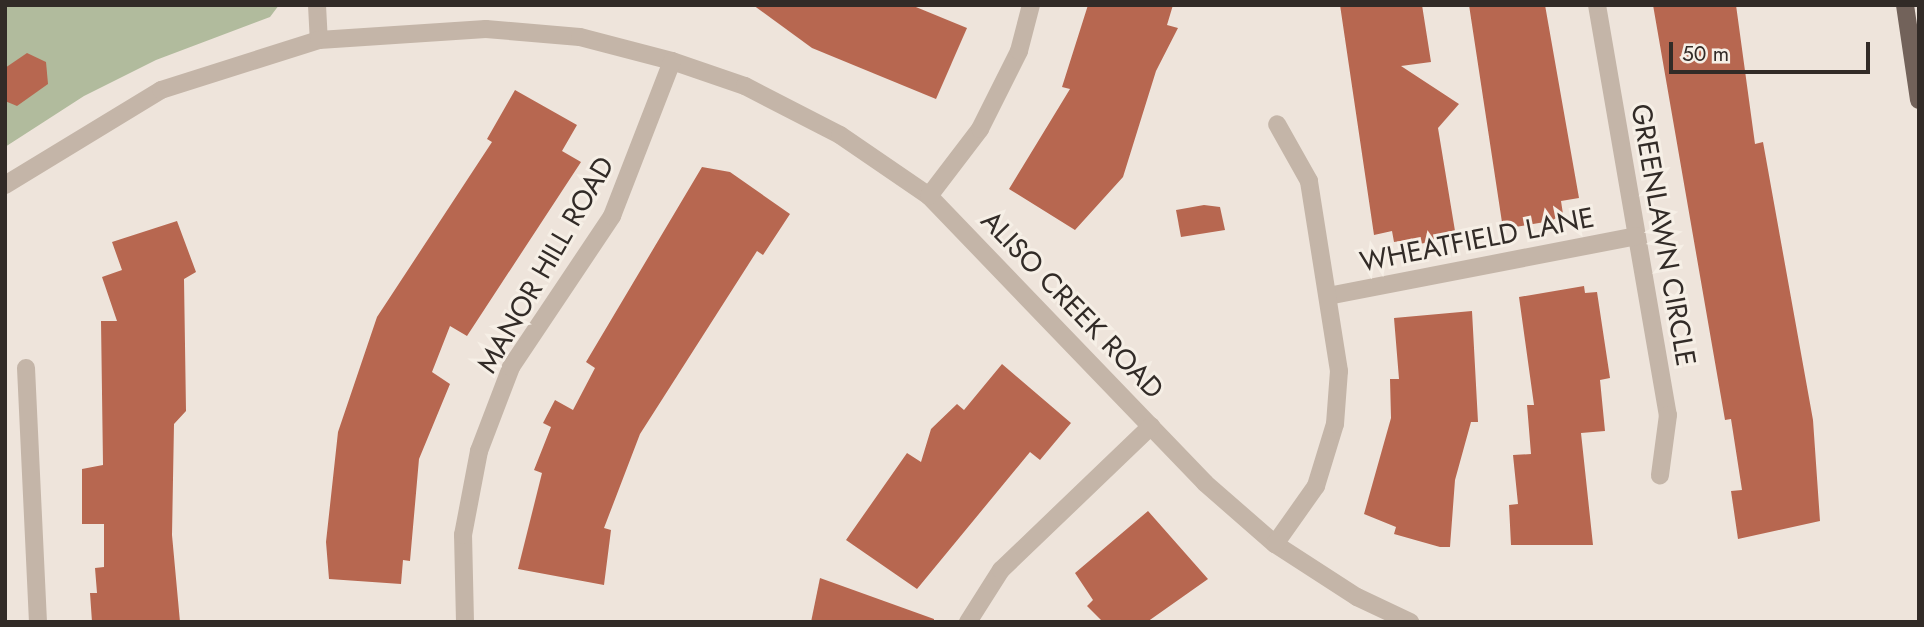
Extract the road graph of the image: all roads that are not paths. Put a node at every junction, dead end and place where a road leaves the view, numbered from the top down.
1 (317, 5) edge
2 (1031, 5) edge
3 (1597, 5) edge
4 (1905, 5) edge
5 (319, 40) junction
6 (672, 61) junction
7 (1919, 100) edge
8 (1278, 124) dead end
9 (5, 185) edge
10 (929, 196) junction
11 (1636, 236) junction
12 (1328, 296) junction
13 (26, 368) dead end
14 (1151, 426) junction
15 (1660, 475) dead end
16 (1275, 544) junction
17 (38, 622) edge
18 (466, 622) edge
19 (968, 622) edge
20 (1410, 622) edge

1 - 5 street
2 - 10 street
3 - 11 street, GREENLAWN CIRCLE
4 - 7 main road
5 - 6 street, ALISO CREEK ROAD
5 - 9 street, ALISO CREEK ROAD
6 - 10 street, ALISO CREEK ROAD
6 - 18 street, MANOR HILL ROAD
8 - 12 street
10 - 14 street, ALISO CREEK ROAD
11 - 12 street, WHEATFIELD LANE
11 - 15 street, GREENLAWN CIRCLE
12 - 16 street
13 - 17 street
14 - 16 street, ALISO CREEK ROAD
14 - 19 street
16 - 20 street, ALISO CREEK ROAD

